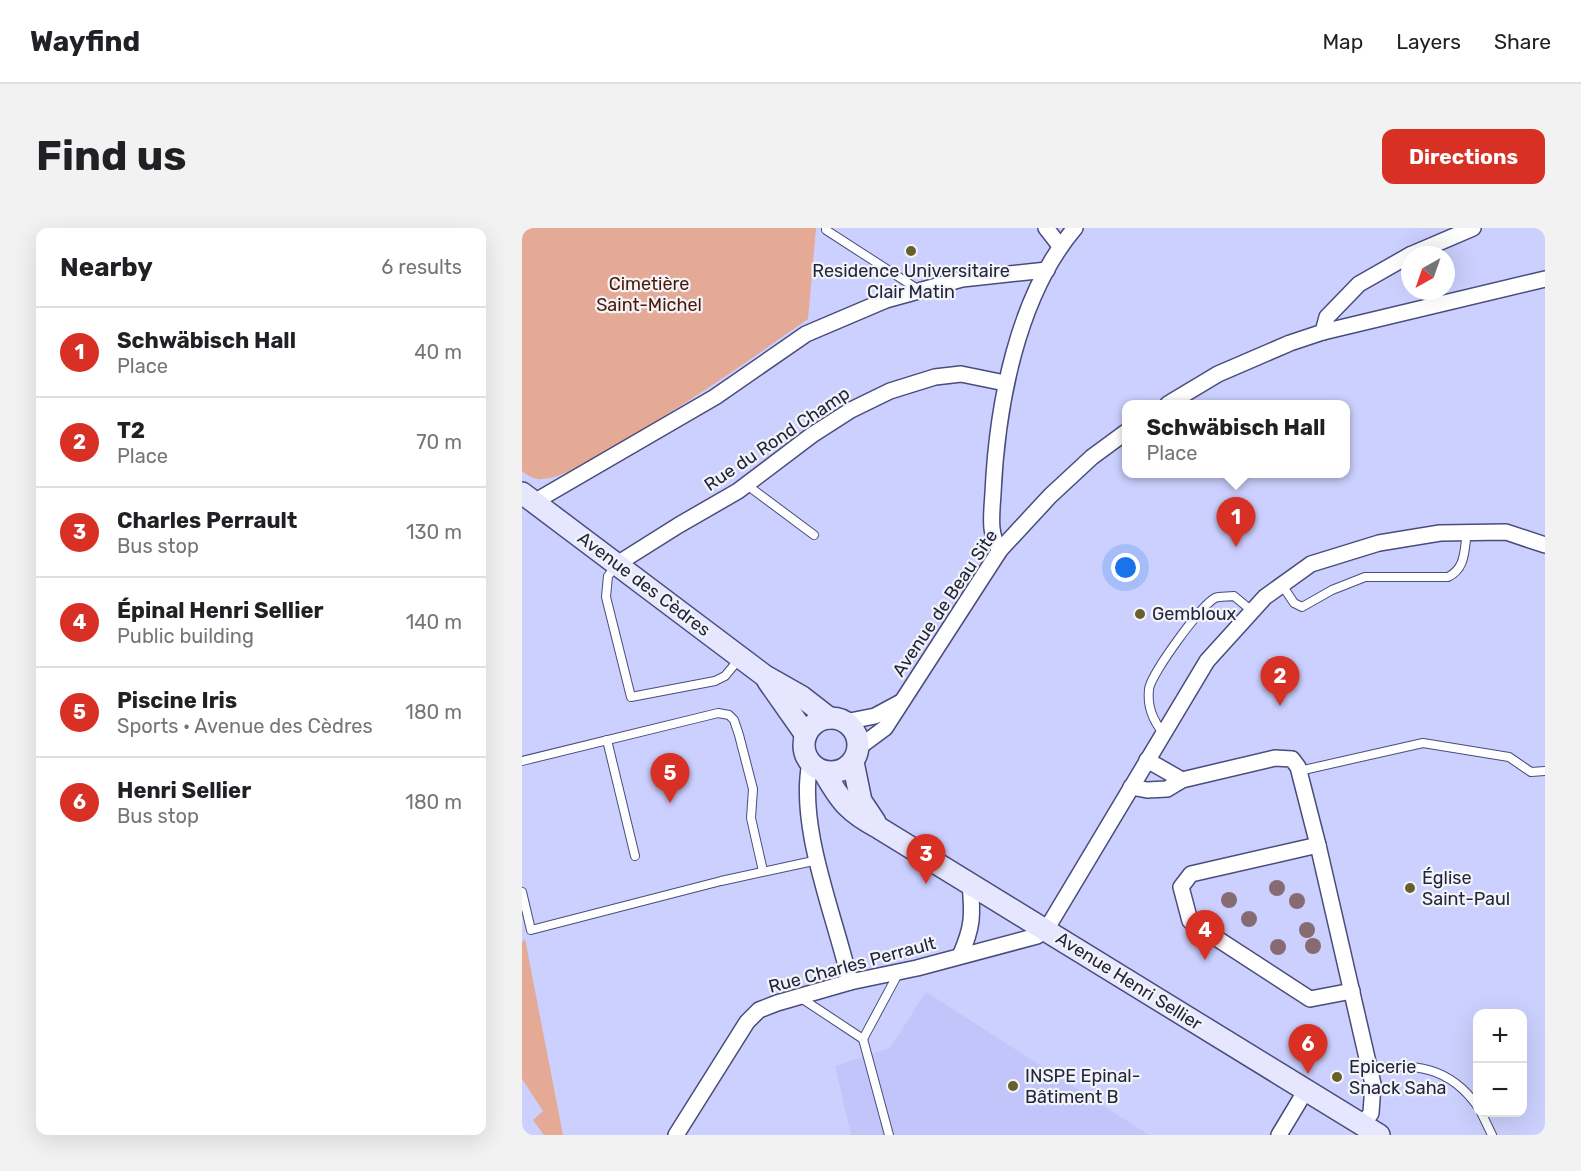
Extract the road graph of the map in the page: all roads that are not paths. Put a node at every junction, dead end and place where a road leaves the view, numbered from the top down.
1 (826, 228) edge
2 (1046, 228) edge
3 (1075, 228) edge
4 (1473, 228) edge
5 (1060, 246) junction
6 (1431, 246) edge
7 (1401, 260) edge
8 (1047, 270) junction
9 (1545, 279) edge
10 (919, 291) junction
11 (1323, 332) junction
12 (1005, 383) junction
13 (1176, 400) edge
14 (1122, 435) edge
15 (747, 485) junction
16 (526, 501) edge
17 (1467, 532) junction
18 (814, 535) dead end
19 (1545, 544) edge
20 (1000, 550) junction
21 (617, 564) junction
22 (1282, 585) junction
23 (1252, 611) junction
24 (740, 658) junction
25 (765, 676) junction
26 (903, 700) junction
27 (837, 720) junction
28 (1163, 733) junction
29 (806, 735) junction
30 (607, 740) junction
31 (855, 755) junction
32 (1147, 760) junction
33 (522, 761) edge
34 (818, 767) junction
35 (1299, 771) junction
36 (1545, 771) edge
37 (1182, 780) junction
38 (1131, 788) junction
39 (879, 828) junction
40 (1318, 845) junction
41 (635, 856) dead end
42 (818, 860) junction
43 (763, 871) junction
44 (970, 883) junction
45 (522, 892) edge
46 (1046, 930) junction
47 (960, 956) junction
48 (899, 972) junction
49 (850, 982) junction
50 (1352, 991) junction
51 (800, 997) junction
52 (863, 1039) junction
53 (1370, 1070) junction
54 (1306, 1090) junction
55 (1473, 1101) edge
56 (1483, 1117) edge
57 (1366, 1132) edge
58 (676, 1135) edge
59 (889, 1135) edge
60 (1279, 1135) edge
61 (1492, 1135) edge

1 - 10 lane
2 - 5 street
3 - 5 street
4 - 6 street
5 - 8 street
7 - 11 street
8 - 10 street
8 - 12 street
9 - 11 street
10 - 16 street
11 - 13 street
12 - 15 street, Rue du Rond Champ
12 - 20 street
14 - 20 street, Avenue de Beau Site
15 - 18 lane
15 - 21 street, Rue du Rond Champ
16 - 21 street, Avenue des Cèdres
17 - 19 street
17 - 22 street
17 - 22 lane
20 - 26 street, Avenue de Beau Site
21 - 24 street, Avenue des Cèdres
21 - 24 lane
22 - 23 street
23 - 28 street
23 - 28 lane
24 - 25 street, Avenue des Cèdres
25 - 27 street, Avenue des Cèdres
25 - 29 street, Avenue des Cèdres
26 - 27 street, Avenue de Beau Site
26 - 31 street, Avenue de Beau Site
27 - 29 street
27 - 31 street
28 - 32 street
29 - 34 street
30 - 33 lane
30 - 41 lane
30 - 43 lane
31 - 34 street
31 - 39 street, Avenue Henri Sellier
32 - 37 street
32 - 38 street
34 - 39 street, Avenue Henri Sellier
34 - 42 street
35 - 36 lane
35 - 37 street
35 - 40 street
37 - 38 street
38 - 46 street
39 - 44 street, Avenue Henri Sellier
40 - 50 street
40 - 50 street
42 - 43 lane
42 - 49 street
43 - 45 lane
44 - 46 street, Avenue Henri Sellier
44 - 47 street, Rue Charles Perrault
46 - 47 street, Rue Charles Perrault
46 - 54 street, Avenue Henri Sellier
47 - 48 street, Rue Charles Perrault
48 - 49 street, Rue Charles Perrault
48 - 52 lane
49 - 51 street, Rue Charles Perrault
50 - 53 street
51 - 52 lane
51 - 58 street, Rue Charles Perrault
52 - 59 lane
53 - 55 lane
53 - 57 street
54 - 57 street, Avenue Henri Sellier
54 - 60 street
56 - 61 lane

